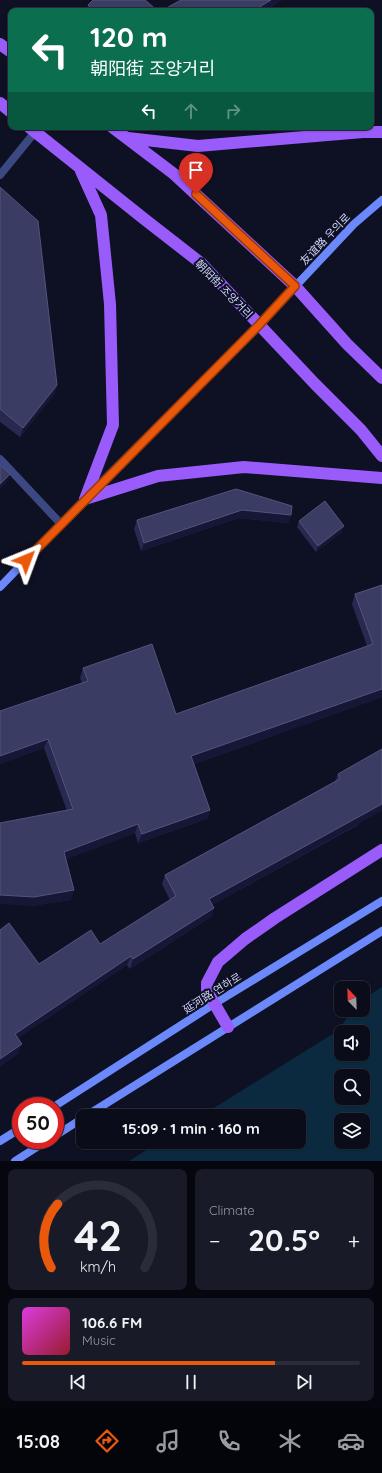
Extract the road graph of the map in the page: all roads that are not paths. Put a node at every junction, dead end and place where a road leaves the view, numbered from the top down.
1 (0, 103) edge
2 (8, 110) edge
3 (31, 130) edge
4 (33, 130) edge
5 (116, 130) edge
6 (382, 132) edge
7 (126, 138) junction
8 (80, 168) junction
9 (0, 175) edge
10 (382, 200) edge
11 (295, 286) junction
12 (259, 325) junction
13 (382, 378) edge
14 (382, 456) edge
15 (0, 459) edge
16 (382, 478) edge
17 (85, 499) junction
18 (61, 524) junction
19 (0, 587) edge
20 (382, 850) edge
21 (382, 901) edge
22 (382, 931) edge
23 (214, 1004) junction
24 (228, 1027) junction
25 (64, 1100) edge
26 (97, 1109) edge
27 (76, 1122) edge
28 (64, 1130) edge
29 (12, 1134) edge
30 (0, 1141) edge
31 (33, 1149) edge
32 (14, 1161) edge

1 - 2 main road
3 - 9 street
4 - 8 main road, 朝阳街 조양거리
5 - 7 main road
6 - 7 main road
7 - 11 main road
8 - 12 main road, 朝阳街 조양거리
8 - 17 main road
10 - 11 main road, 友谊路 우의로
11 - 12 main road, 友谊路 우의로
11 - 13 main road
12 - 14 main road, 朝阳街 조양거리
12 - 17 main road, 友谊路 우의로
15 - 18 street
16 - 17 main road
17 - 18 main road, 友谊路 우의로
18 - 19 main road, 友谊路 우의로
20 - 23 main road
21 - 23 main road, 延河路 연하로
22 - 24 main road
23 - 24 main road
23 - 25 main road, 延河路 연하로
24 - 26 main road
27 - 28 main road
29 - 30 main road
31 - 32 main road

